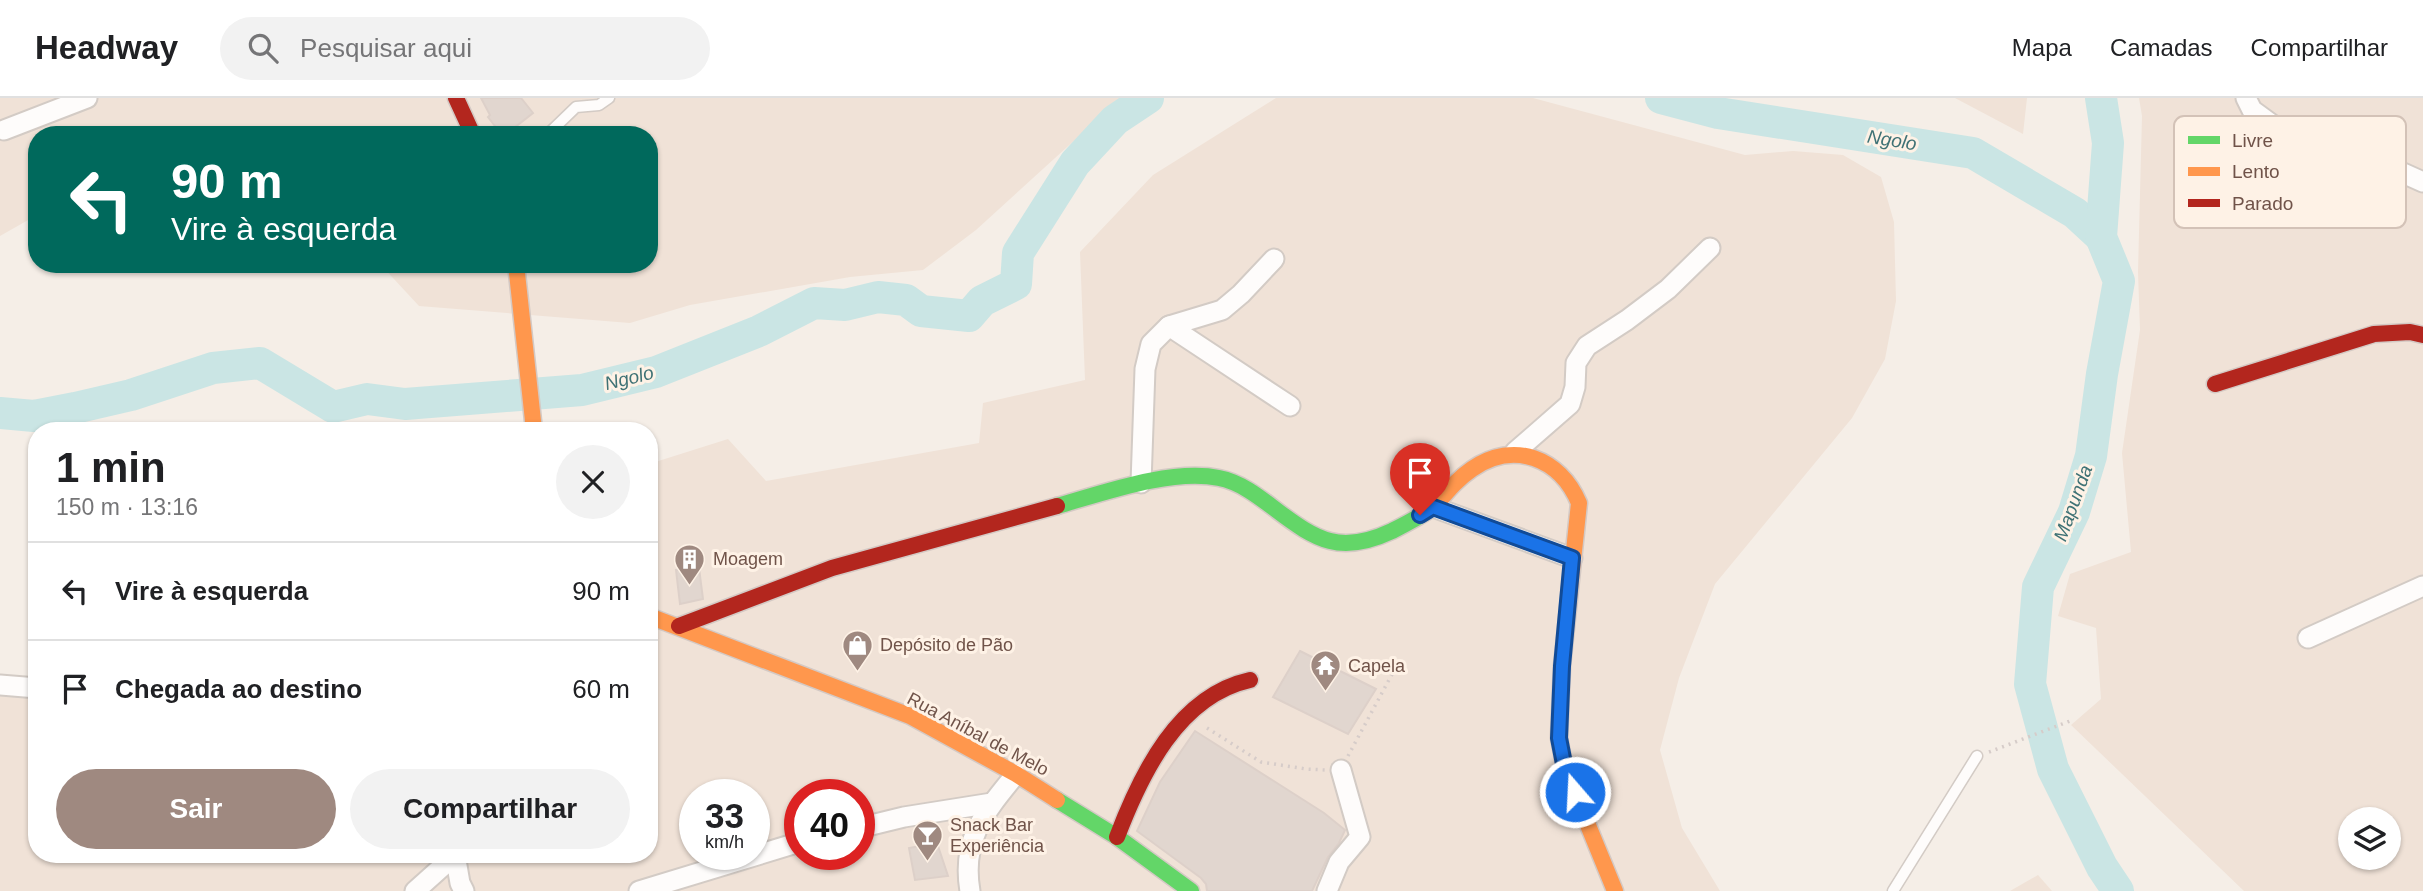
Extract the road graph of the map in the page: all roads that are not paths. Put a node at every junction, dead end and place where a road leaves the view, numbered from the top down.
1 (87, 98) edge
2 (456, 98) edge
3 (609, 98) edge
4 (2246, 98) edge
5 (577, 102) edge
6 (2260, 116) edge
7 (469, 126) edge
8 (555, 126) edge
9 (4, 130) dead end
10 (2406, 174) edge
11 (2423, 182) edge
12 (1710, 248) dead end
13 (1275, 259) dead end
14 (517, 273) edge
15 (1169, 326) junction
16 (2423, 335) edge
17 (2215, 384) dead end
18 (1290, 406) dead end
19 (533, 422) edge
20 (1515, 452) junction
21 (1141, 483) junction
22 (1433, 507) junction
23 (1572, 558) junction
24 (2423, 586) edge
25 (658, 619) edge
26 (679, 626) junction
27 (2308, 638) dead end
28 (1250, 680) dead end
29 (0, 685) edge
30 (28, 687) edge
31 (1978, 756) road end
32 (1341, 770) road end
33 (1016, 774) junction
34 (992, 803) junction
35 (875, 824) edge
36 (1117, 837) junction
37 (784, 847) edge
38 (446, 863) edge
39 (455, 863) edge
40 (644, 890) edge
41 (415, 891) edge
42 (464, 891) edge
43 (970, 891) edge
44 (1191, 891) edge
45 (1326, 891) edge
46 (1615, 891) edge
47 (1893, 891) edge

1 - 9 street
2 - 7 street
3 - 5 lane
4 - 6 street
5 - 8 lane
10 - 11 street
12 - 20 street
13 - 15 street
14 - 19 street
15 - 18 street
15 - 21 street
16 - 17 street
20 - 22 street
20 - 23 street
21 - 22 street
21 - 26 street
22 - 23 street
23 - 46 street
24 - 27 street
25 - 26 street, Rua Aníbal de Melo
26 - 33 street, Rua Aníbal de Melo
28 - 36 street
29 - 30 street
31 - 47 lane
32 - 45 street
33 - 34 street
33 - 36 street, Rua Aníbal de Melo
34 - 35 street
34 - 43 street
36 - 44 street, Rua Aníbal de Melo
37 - 40 street
38 - 41 street
39 - 42 street

